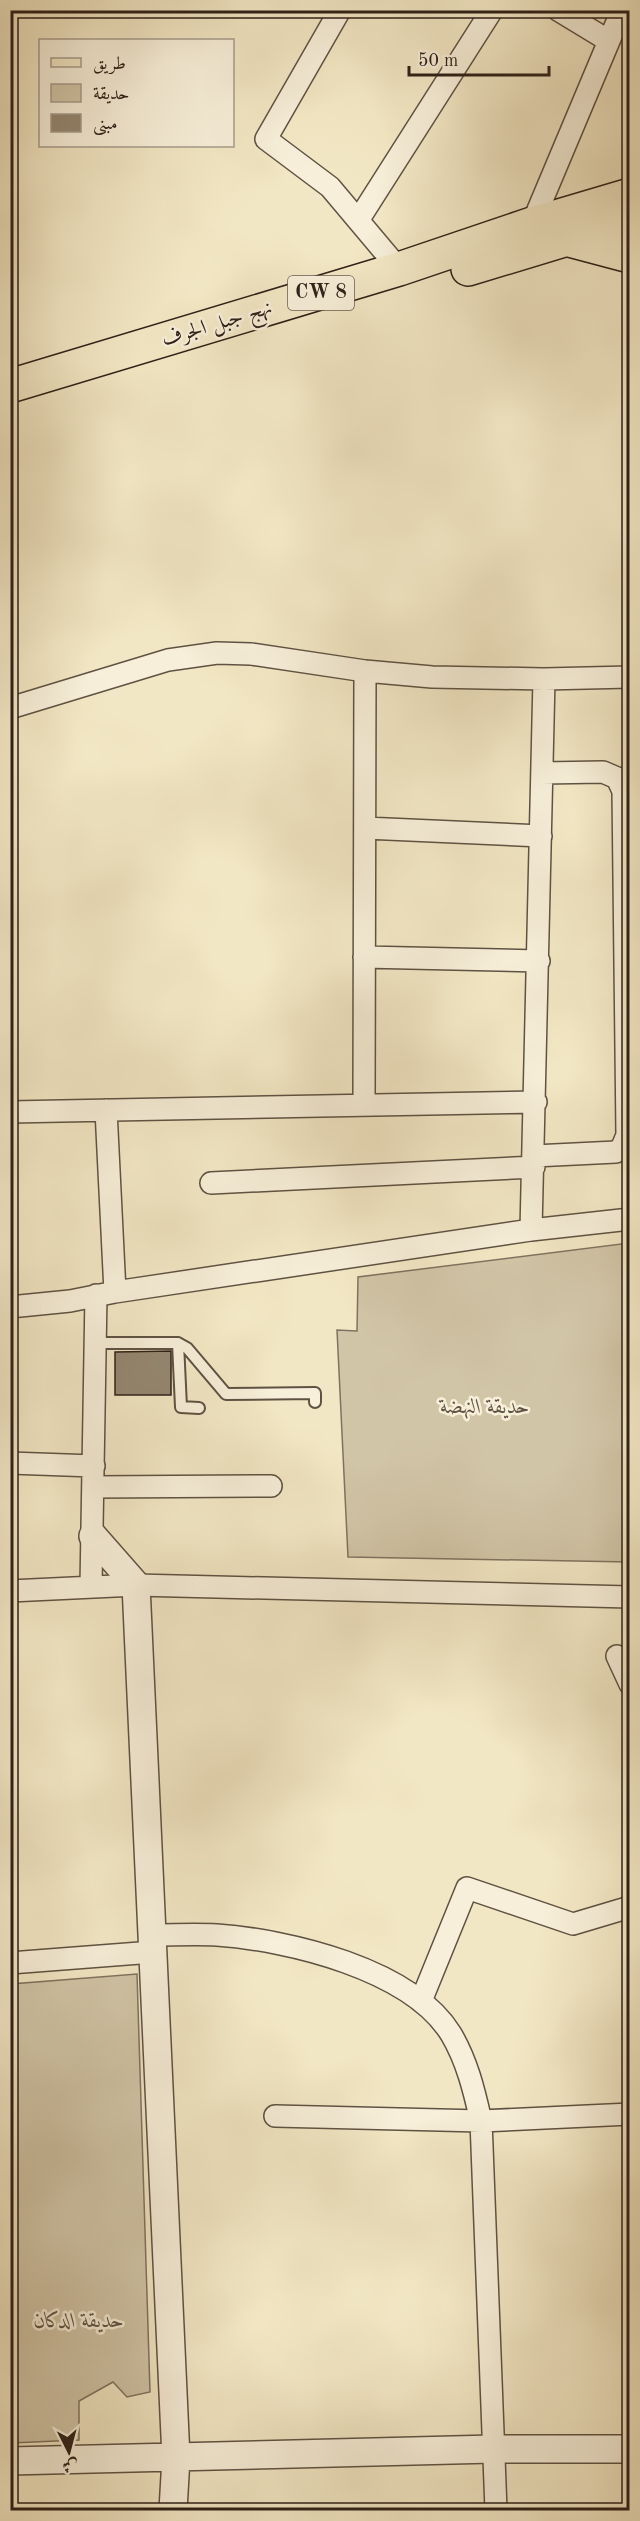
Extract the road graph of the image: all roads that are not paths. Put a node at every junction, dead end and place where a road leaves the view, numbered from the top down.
1 (340, 10) edge
2 (492, 10) edge
3 (558, 10) edge
4 (622, 10) edge
5 (609, 41) junction
6 (630, 195) edge
7 (359, 219) junction
8 (630, 220) edge
9 (532, 224) junction
10 (566, 238) junction
11 (630, 256) edge
12 (399, 269) junction
13 (10, 386) edge
14 (10, 410) edge
15 (365, 671) junction
16 (630, 676) edge
17 (544, 679) junction
18 (10, 708) edge
19 (542, 773) junction
20 (365, 828) junction
21 (541, 836) junction
22 (364, 957) junction
23 (539, 961) junction
24 (536, 1102) junction
25 (364, 1105) junction
26 (106, 1110) junction
27 (10, 1112) edge
28 (534, 1161) junction
29 (211, 1183) dead end
30 (630, 1219) edge
31 (531, 1230) junction
32 (106, 1294) junction
33 (10, 1307) edge
34 (96, 1343) junction
35 (178, 1343) junction
36 (315, 1402) dead end
37 (199, 1407) dead end
38 (10, 1463) edge
39 (94, 1476) junction
40 (271, 1486) dead end
41 (93, 1536) junction
42 (136, 1585) junction
43 (92, 1586) junction
44 (10, 1591) edge
45 (630, 1597) edge
46 (617, 1656) dead end
47 (630, 1684) edge
48 (630, 1907) edge
49 (153, 1943) junction
50 (10, 1964) edge
51 (421, 2001) junction
52 (630, 2114) edge
53 (275, 2116) dead end
54 (480, 2121) junction
55 (630, 2448) edge
56 (493, 2449) junction
57 (176, 2458) junction
58 (10, 2461) edge
59 (173, 2511) edge
60 (495, 2511) edge

1 - 7 street
2 - 7 street
3 - 5 street
4 - 5 street
5 - 9 street
6 - 9 main road, نهج جبل الجرف / CW 8
7 - 12 street
8 - 10 main road, نهج جبل الجرف / CW 8
9 - 12 main road, نهج جبل الجرف / CW 8
10 - 11 main road
10 - 14 main road, نهج جبل الجرف / CW 8
12 - 13 main road, نهج جبل الجرف / CW 8
15 - 17 street
15 - 18 street
15 - 20 street
16 - 17 street
17 - 19 street
19 - 21 street
19 - 28 street
20 - 21 street
20 - 22 street
21 - 23 street
22 - 23 street
22 - 25 street
23 - 24 street
24 - 25 street
24 - 28 street
25 - 26 street
26 - 27 street
26 - 32 street
28 - 29 street
28 - 31 street
30 - 31 street
31 - 32 street
32 - 33 street
32 - 34 street
34 - 35 lane
34 - 39 street
35 - 36 lane
35 - 37 lane
38 - 39 street
39 - 40 street
39 - 41 street
41 - 42 street
41 - 43 street
42 - 43 street
42 - 45 street
42 - 49 street
43 - 44 street
46 - 47 street
48 - 51 street
49 - 50 street
49 - 51 street
49 - 57 street
51 - 54 street
52 - 54 street
53 - 54 street
54 - 56 street
55 - 56 street
56 - 57 street
56 - 60 street
57 - 58 street
57 - 59 street

